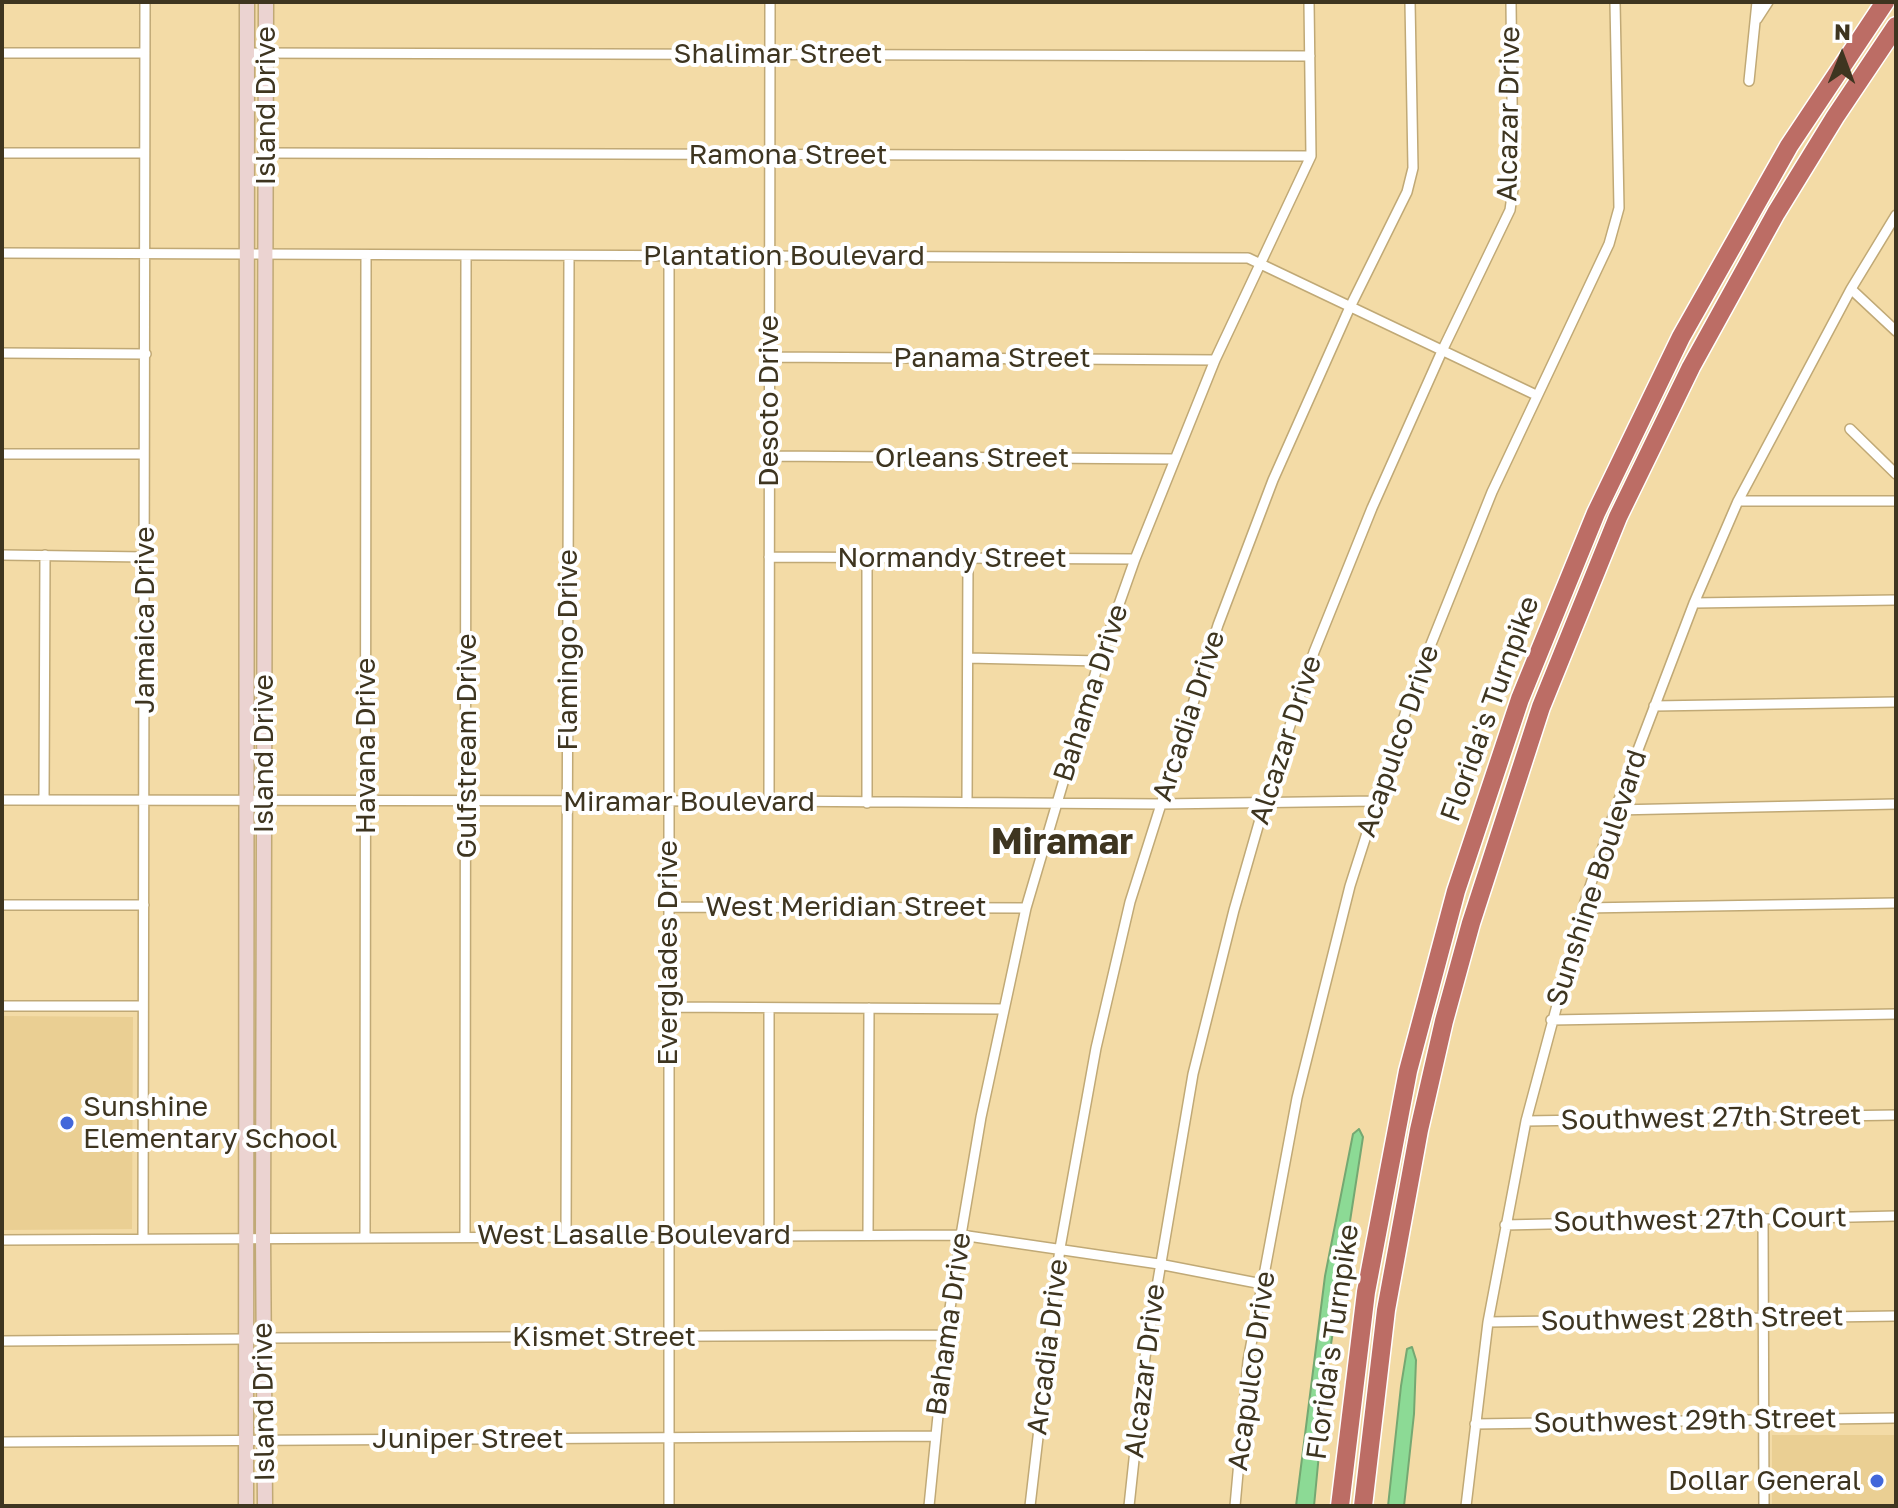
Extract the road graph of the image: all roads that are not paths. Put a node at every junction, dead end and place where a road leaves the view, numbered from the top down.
1 (145, 2) edge
2 (247, 2) edge
3 (266, 2) edge
4 (770, 2) edge
5 (1309, 2) edge
6 (1410, 2) edge
7 (1511, 2) edge
8 (1615, 2) edge
9 (1757, 2) edge
10 (1768, 2) edge
11 (1885, 2) edge
12 (1757, 20) junction
13 (1896, 26) edge
14 (2, 53) edge
15 (145, 53) junction
16 (247, 53) junction
17 (266, 53) junction
18 (769, 54) junction
19 (1310, 56) junction
20 (1749, 81) dead end
21 (2, 153) edge
22 (144, 153) junction
23 (266, 153) junction
24 (771, 155) junction
25 (1311, 156) junction
26 (1895, 218) edge
27 (2, 253) edge
28 (145, 254) junction
29 (247, 254) junction
30 (265, 254) junction
31 (366, 255) junction
32 (466, 256) junction
33 (569, 256) junction
34 (669, 256) junction
35 (769, 256) junction
36 (1261, 263) junction
37 (1851, 289) junction
38 (1350, 307) junction
39 (1896, 331) edge
40 (1442, 351) junction
41 (2, 353) edge
42 (146, 354) junction
43 (769, 357) junction
44 (1215, 360) junction
45 (1536, 395) junction
46 (1850, 429) dead end
47 (2, 454) edge
48 (144, 454) junction
49 (769, 456) junction
50 (1174, 459) junction
51 (1896, 474) edge
52 (1738, 501) junction
53 (1896, 501) edge
54 (2, 555) edge
55 (45, 555) junction
56 (145, 557) junction
57 (769, 557) junction
58 (867, 558) junction
59 (1135, 559) junction
60 (968, 560) junction
61 (1896, 600) edge
62 (1694, 603) junction
63 (968, 658) junction
64 (1099, 661) junction
65 (1896, 702) edge
66 (1654, 706) junction
67 (2, 800) edge
68 (44, 800) junction
69 (145, 800) junction
70 (245, 800) junction
71 (264, 800) junction
72 (366, 800) junction
73 (467, 801) junction
74 (769, 801) junction
75 (1377, 801) junction
76 (567, 802) junction
77 (668, 802) junction
78 (967, 802) junction
79 (1265, 802) junction
80 (867, 803) junction
81 (1056, 804) junction
82 (1160, 804) junction
83 (1896, 804) edge
84 (1615, 810) junction
85 (1896, 903) edge
86 (2, 905) edge
87 (144, 905) junction
88 (667, 907) junction
89 (1026, 908) junction
90 (1583, 908) junction
91 (2, 1006) edge
92 (143, 1006) junction
93 (667, 1007) junction
94 (769, 1008) junction
95 (869, 1008) junction
96 (1003, 1009) junction
97 (1896, 1014) edge
98 (1551, 1020) junction
99 (1896, 1115) edge
100 (1526, 1121) junction
101 (1896, 1216) edge
102 (1763, 1218) junction
103 (1505, 1225) junction
104 (769, 1234) junction
105 (868, 1234) junction
106 (961, 1235) junction
107 (465, 1236) junction
108 (566, 1236) junction
109 (667, 1236) junction
110 (247, 1238) junction
111 (263, 1238) junction
112 (365, 1238) junction
113 (143, 1239) junction
114 (2, 1240) edge
115 (1060, 1248) junction
116 (1159, 1264) junction
117 (1262, 1284) junction
118 (1896, 1316) edge
119 (1762, 1319) junction
120 (1488, 1322) junction
121 (946, 1335) junction
122 (667, 1337) junction
123 (263, 1338) junction
124 (245, 1339) junction
125 (2, 1341) edge
126 (1896, 1418) edge
127 (1764, 1419) junction
128 (1475, 1424) junction
129 (934, 1436) junction
130 (668, 1437) junction
131 (246, 1440) junction
132 (264, 1440) junction
133 (2, 1442) edge
134 (246, 1506) edge
135 (265, 1506) edge
136 (669, 1506) edge
137 (929, 1506) edge
138 (1030, 1506) edge
139 (1129, 1506) edge
140 (1235, 1506) edge
141 (1340, 1506) edge
142 (1363, 1506) edge
143 (1466, 1506) edge
144 (1764, 1506) edge

1 - 15 street, Jamaica Drive
2 - 16 street, Island Drive
3 - 17 street, Island Drive
4 - 18 street, Desoto Drive
5 - 19 street, Bahama Drive
6 - 38 street, Arcadia Drive
7 - 40 street, Alcazar Drive
8 - 45 street, Acapulco Drive
9 - 12 street
10 - 12 street
11 - 141 highway, Florida's Turnpike
12 - 20 street
13 - 142 highway, Florida's Turnpike
14 - 15 street
15 - 22 street, Jamaica Drive
16 - 17 street, Shalimar Street
16 - 29 street, Island Drive
17 - 18 street, Shalimar Street
17 - 23 street, Island Drive
18 - 19 street, Shalimar Street
18 - 24 street, Desoto Drive
19 - 25 street, Bahama Drive
21 - 22 street
22 - 28 street, Jamaica Drive
23 - 24 street, Ramona Street
23 - 30 street, Island Drive
24 - 25 street, Ramona Street
24 - 35 street, Desoto Drive
25 - 36 street, Bahama Drive
26 - 37 street, Sunshine Boulevard
27 - 28 street, Plantation Boulevard
28 - 29 street, Plantation Boulevard
28 - 42 street, Jamaica Drive
29 - 30 street, Plantation Boulevard
29 - 70 street, Island Drive
30 - 31 street, Plantation Boulevard
30 - 71 street, Island Drive
31 - 32 street, Plantation Boulevard
31 - 72 street, Havana Drive
32 - 33 street, Plantation Boulevard
32 - 73 street, Gulfstream Drive
33 - 34 street, Plantation Boulevard
33 - 76 street, Flamingo Drive
34 - 35 street, Plantation Boulevard
34 - 77 street, Everglades Drive
35 - 36 street, Plantation Boulevard
35 - 43 street, Desoto Drive
36 - 38 street, Plantation Boulevard
36 - 44 street, Bahama Drive
37 - 39 street
37 - 52 street, Sunshine Boulevard
38 - 40 street, Plantation Boulevard
38 - 82 street, Arcadia Drive
40 - 45 street, Plantation Boulevard
40 - 79 street, Alcazar Drive
41 - 42 street
42 - 48 street, Jamaica Drive
43 - 44 street, Panama Street
43 - 49 street, Desoto Drive
44 - 50 street, Bahama Drive
45 - 75 street, Acapulco Drive
46 - 51 street
47 - 48 street
48 - 56 street, Jamaica Drive
49 - 50 street, Orleans Street
49 - 57 street, Desoto Drive
50 - 59 street, Bahama Drive
52 - 53 street
52 - 62 street, Sunshine Boulevard
54 - 55 street
55 - 56 street
55 - 68 street
56 - 69 street, Jamaica Drive
57 - 58 street, Normandy Street
57 - 74 street, Desoto Drive
58 - 60 street, Normandy Street
58 - 80 street
59 - 60 street, Normandy Street
59 - 64 street, Bahama Drive
60 - 63 street
61 - 62 street
62 - 66 street, Sunshine Boulevard
63 - 64 street
63 - 78 street
64 - 81 street, Bahama Drive
65 - 66 street
66 - 84 street, Sunshine Boulevard
67 - 68 street, Miramar Boulevard
68 - 69 street, Miramar Boulevard
69 - 70 street, Miramar Boulevard
69 - 87 street, Jamaica Drive
70 - 71 street, Miramar Boulevard
70 - 110 street, Island Drive
71 - 72 street, Miramar Boulevard
71 - 111 street, Island Drive
72 - 73 street, Miramar Boulevard
72 - 112 street, Havana Drive
73 - 76 street, Miramar Boulevard
73 - 107 street, Gulfstream Drive
74 - 77 street, Miramar Boulevard
74 - 80 street, Miramar Boulevard
75 - 79 street, Miramar Boulevard
75 - 117 street, Acapulco Drive
76 - 77 street, Miramar Boulevard
76 - 108 street, Flamingo Drive
77 - 88 street, Everglades Drive
78 - 80 street, Miramar Boulevard
78 - 81 street, Miramar Boulevard
79 - 82 street, Miramar Boulevard
79 - 116 street, Alcazar Drive
81 - 82 street, Miramar Boulevard
81 - 89 street, Bahama Drive
82 - 115 street, Arcadia Drive
83 - 84 street
84 - 90 street, Sunshine Boulevard
85 - 90 street
86 - 87 street
87 - 92 street, Jamaica Drive
88 - 89 street, West Meridian Street
88 - 93 street, Everglades Drive
89 - 96 street, Bahama Drive
90 - 98 street, Sunshine Boulevard
91 - 92 street
92 - 113 street, Jamaica Drive
93 - 94 street
93 - 109 street, Everglades Drive
94 - 95 street
94 - 104 street
95 - 96 street
95 - 105 street
96 - 106 street, Bahama Drive
97 - 98 street
98 - 100 street, Sunshine Boulevard
99 - 100 street, Southwest 27th Street
100 - 103 street, Sunshine Boulevard
101 - 102 street, Southwest 27th Court
102 - 103 street, Southwest 27th Court
102 - 119 street
103 - 120 street, Sunshine Boulevard
104 - 105 street, West Lasalle Boulevard
104 - 109 street, West Lasalle Boulevard
105 - 106 street, West Lasalle Boulevard
106 - 115 street, West Lasalle Boulevard
106 - 121 street, Bahama Drive
107 - 108 street, West Lasalle Boulevard
107 - 112 street, West Lasalle Boulevard
108 - 109 street, West Lasalle Boulevard
109 - 122 street, Everglades Drive
110 - 111 street, West Lasalle Boulevard
110 - 113 street, West Lasalle Boulevard
110 - 124 street, Island Drive
111 - 112 street, West Lasalle Boulevard
111 - 123 street, Island Drive
113 - 114 street, West Lasalle Boulevard
115 - 116 street, West Lasalle Boulevard
115 - 138 street, Arcadia Drive
116 - 117 street, West Lasalle Boulevard
116 - 139 street, Alcazar Drive
117 - 140 street, Acapulco Drive
118 - 119 street, Southwest 28th Street
119 - 120 street, Southwest 28th Street
119 - 127 street
120 - 128 street, Sunshine Boulevard
121 - 122 street, Kismet Street
121 - 129 street, Bahama Drive
122 - 123 street, Kismet Street
122 - 130 street, Everglades Drive
123 - 132 street, Island Drive
124 - 125 street
124 - 131 street, Island Drive
126 - 127 street, Southwest 29th Street
127 - 128 street, Southwest 29th Street
127 - 144 street
128 - 143 street, Sunshine Boulevard
129 - 130 street, Juniper Street
129 - 137 street, Bahama Drive
130 - 132 street, Juniper Street
130 - 136 street, Everglades Drive
131 - 132 street, Juniper Street
131 - 133 street, Juniper Street
131 - 134 street, Island Drive
132 - 135 street, Island Drive

